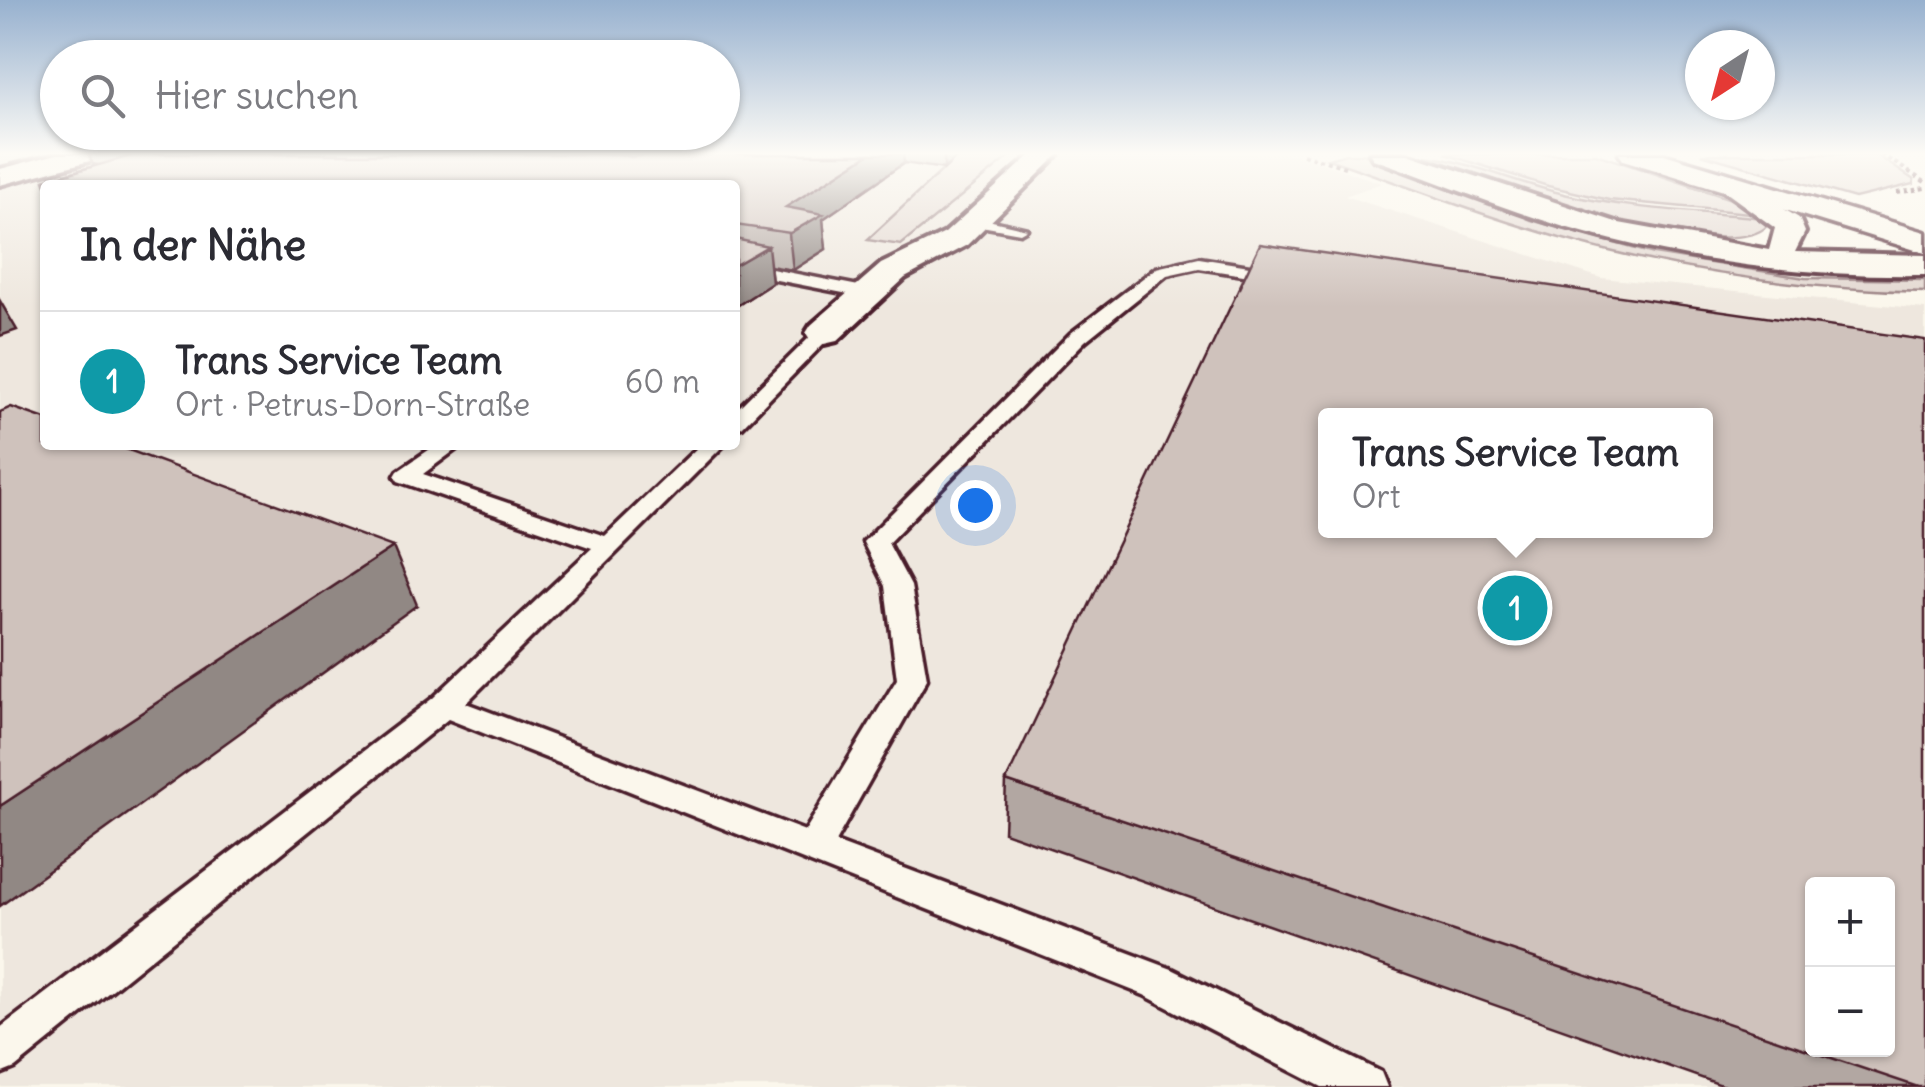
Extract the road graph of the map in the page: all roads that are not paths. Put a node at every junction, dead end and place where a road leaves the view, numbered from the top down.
1 (993, 205) edge
2 (1529, 205) edge
3 (1760, 205) edge
4 (1808, 205) edge
5 (1831, 205) edge
6 (974, 222) junction
7 (1020, 229) dead end
8 (1918, 235) edge
9 (1692, 246) junction
10 (1784, 247) junction
11 (1925, 265) edge
12 (740, 268) edge
13 (1296, 278) edge
14 (869, 292) junction
15 (824, 333) joint
16 (740, 418) edge
17 (444, 450) edge
18 (708, 450) edge
19 (612, 546) junction
20 (444, 706) junction
21 (812, 848) junction
22 (0, 1054) edge
23 (1366, 1087) edge

1 - 6 street
2 - 9 street
3 - 10 street
4 - 8 main road
5 - 8 main road
6 - 7 lane
6 - 14 street
8 - 10 street
9 - 10 street
9 - 11 street
12 - 14 lane
13 - 21 lane
14 - 15 street
15 - 16 lane
17 - 19 lane
18 - 19 lane
19 - 20 lane
20 - 21 lane
20 - 22 lane
21 - 23 lane

